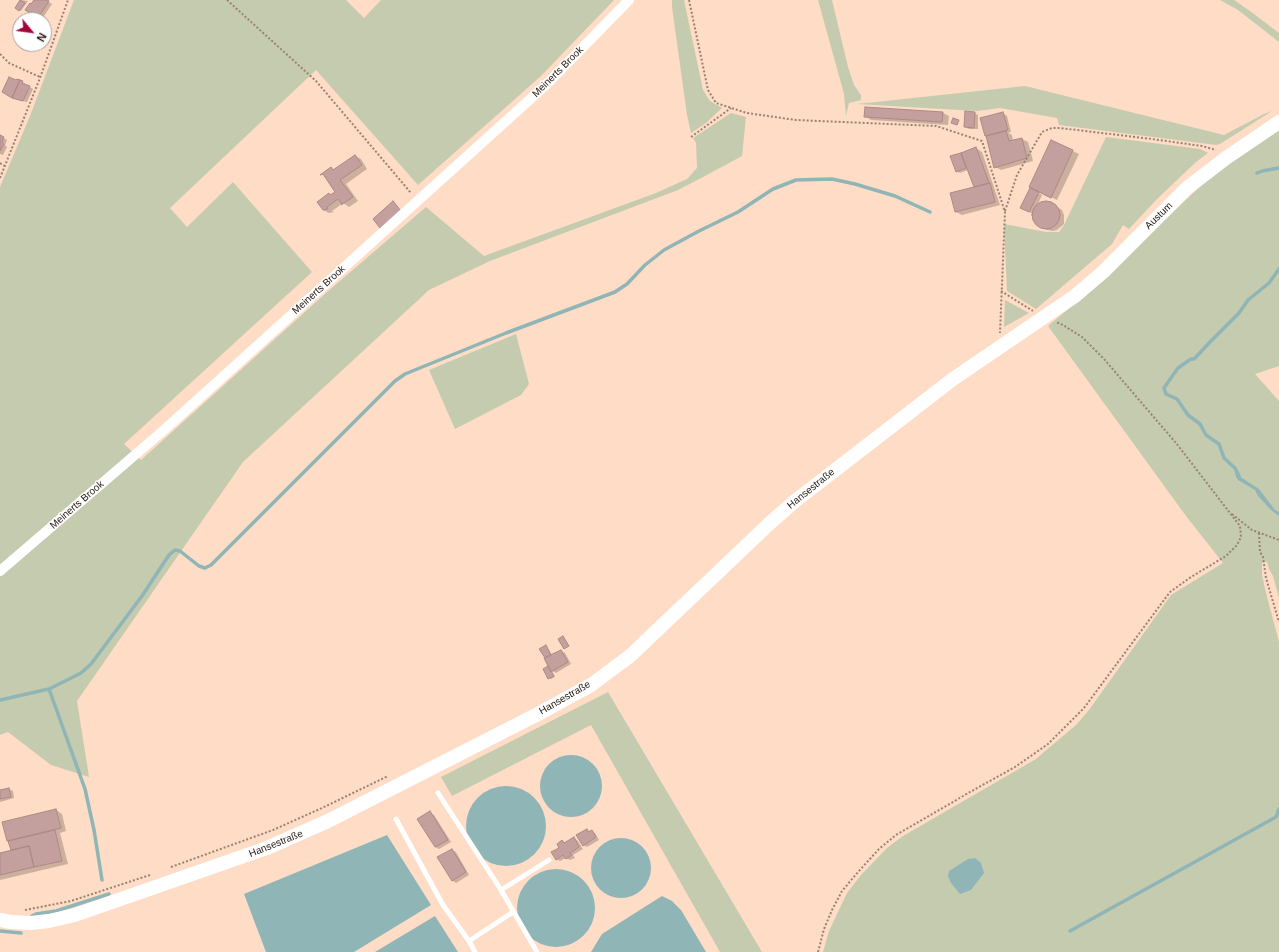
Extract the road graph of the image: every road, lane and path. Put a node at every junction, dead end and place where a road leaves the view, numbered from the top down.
1 (64, 0) edge
2 (227, 0) edge
3 (629, 0) edge
4 (689, 0) edge
5 (68, 1) edge
6 (0, 54) edge
7 (40, 78) junction
8 (731, 108) junction
9 (1279, 122) edge
10 (691, 137) dead end
11 (1220, 152) dead end
12 (0, 163) edge
13 (5, 166) junction
14 (0, 178) edge
15 (417, 200) junction
16 (1005, 212) junction
17 (1002, 291) junction
18 (1040, 316) junction
19 (1006, 332) dead end
20 (1228, 511) junction
21 (1259, 533) junction
22 (1279, 540) edge
23 (0, 571) edge
24 (1279, 622) edge
25 (390, 774) dead end
26 (438, 793) dead end
27 (396, 819) dead end
28 (549, 860) dead end
29 (165, 870) dead end
30 (150, 875) dead end
31 (501, 890) junction
32 (20, 910) dead end
33 (514, 912) junction
34 (0, 920) edge
35 (469, 940) junction
36 (475, 952) edge
37 (536, 952) edge
38 (818, 952) edge

1 - 5 path
2 - 15 path
3 - 15 street, Meinerts Brook
4 - 8 path
5 - 7 path
6 - 7 path
7 - 13 path
8 - 10 path
8 - 16 path
9 - 18 street, Austum
11 - 16 path
12 - 13 path
13 - 14 path
15 - 23 street, Meinerts Brook
16 - 17 path
17 - 18 path
17 - 19 path
18 - 20 path
18 - 34 street, Hansestraße
20 - 21 path
20 - 38 path
21 - 22 path
21 - 24 path
25 - 29 path
26 - 31 lane
27 - 35 lane
28 - 31 lane
30 - 32 path
31 - 33 lane
33 - 35 lane
33 - 37 lane
35 - 36 lane

